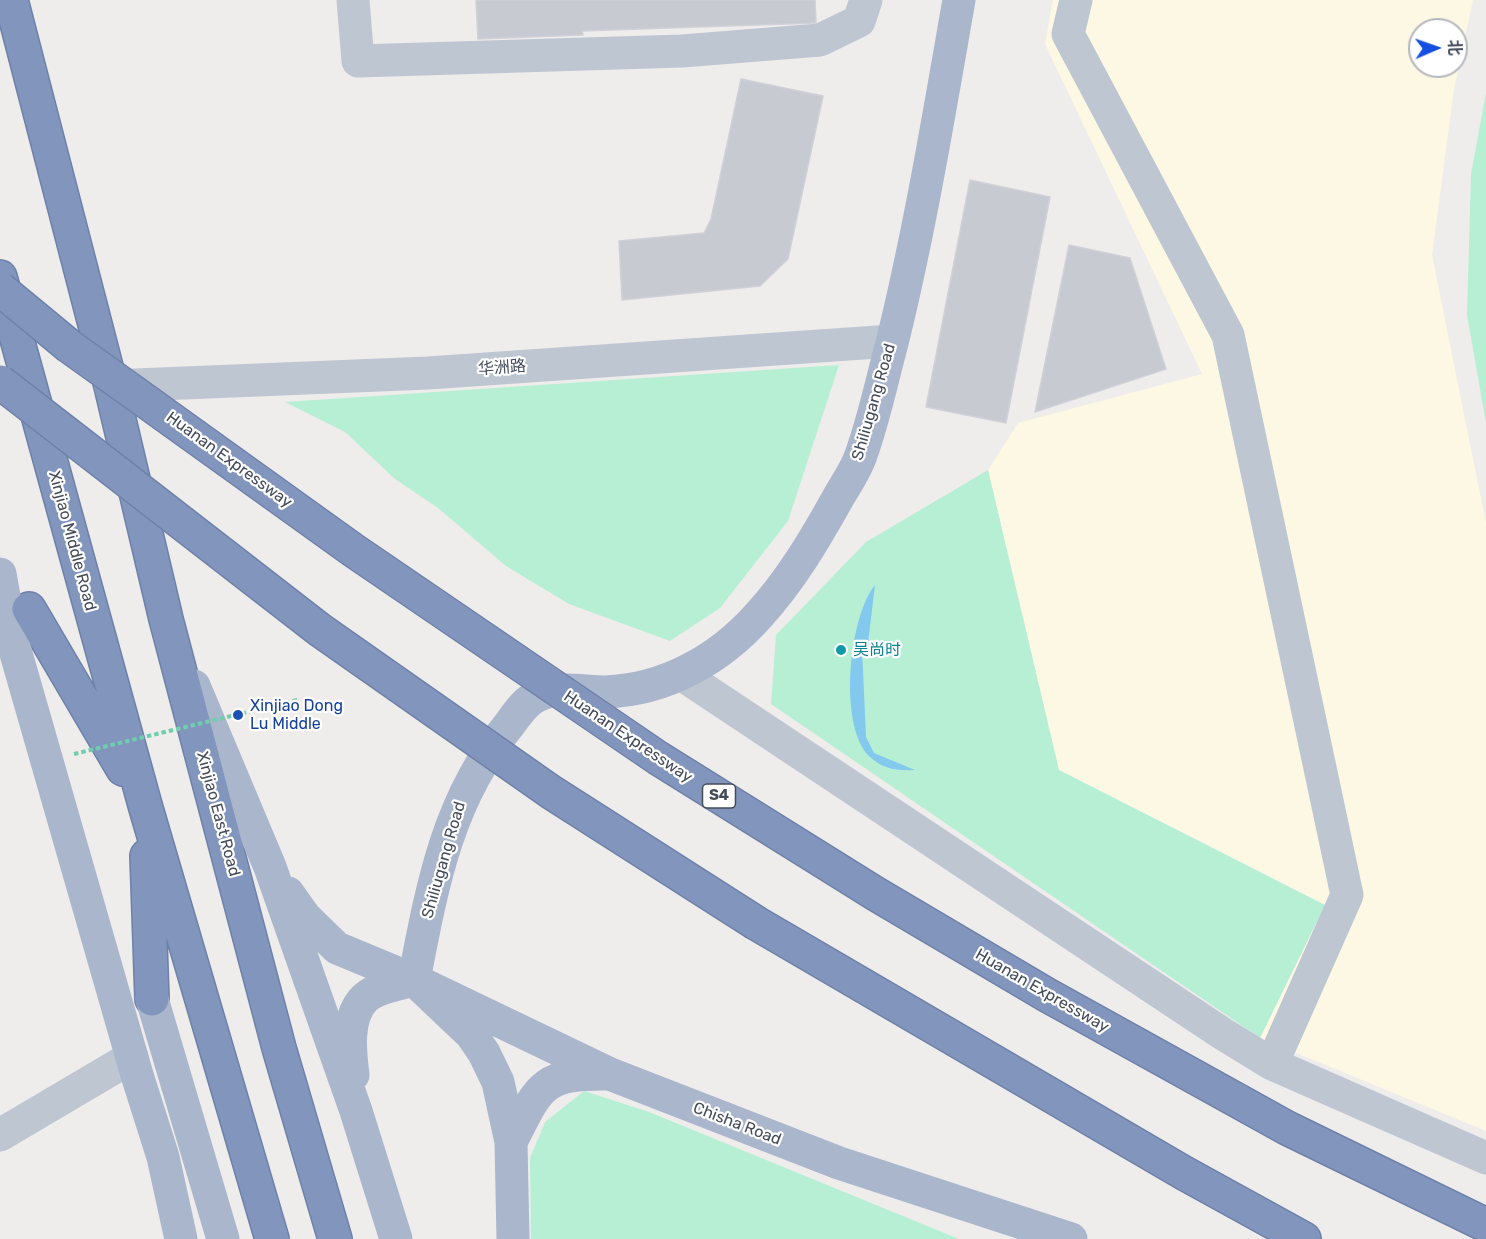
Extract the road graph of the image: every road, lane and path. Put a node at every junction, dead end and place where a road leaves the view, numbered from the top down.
1 (11, 0) edge
2 (353, 0) edge
3 (867, 0) edge
4 (959, 0) edge
5 (1076, 0) edge
6 (0, 277) edge
7 (0, 289) edge
8 (892, 341) junction
9 (0, 382) edge
10 (111, 386) junction
11 (0, 563) edge
12 (0, 574) edge
13 (29, 609) joint
14 (166, 619) junction
15 (681, 674) junction
16 (297, 700) dead end
17 (75, 754) dead end
18 (145, 805) junction
19 (270, 867) junction
20 (414, 980) junction
21 (152, 999) joint
22 (132, 1057) junction
23 (1272, 1064) junction
24 (610, 1074) junction
25 (356, 1111) junction
26 (0, 1135) edge
27 (511, 1143) junction
28 (1486, 1158) edge
29 (1486, 1225) edge
30 (181, 1239) edge
31 (223, 1239) edge
32 (272, 1239) edge
33 (335, 1239) edge
34 (396, 1239) edge
35 (513, 1239) edge
36 (1071, 1239) edge
37 (1304, 1239) edge

1 - 10 highway
2 - 3 street
4 - 8 main road, Shiliugang Road
5 - 23 street
6 - 18 highway, Xinjiao Middle Road
7 - 29 highway, Huanan Expressway / S4, bridge
8 - 10 street, 华洲路
8 - 15 main road, Shiliugang Road
9 - 37 highway, bridge
10 - 14 highway, Xinjiao East Road
11 - 13 main road
12 - 22 main road
13 - 18 highway
14 - 19 main road
14 - 33 highway, Xinjiao East Road
15 - 20 main road, Shiliugang Road
15 - 23 street
16 - 17 path, bridge
18 - 21 highway
18 - 32 highway
19 - 20 main road, Chisha Road
19 - 25 main road
20 - 24 main road, Chisha Road
20 - 25 main road
20 - 27 main road
21 - 31 main road
22 - 26 street
22 - 30 main road
23 - 28 street
24 - 27 main road
24 - 36 main road, Chisha Road
25 - 34 main road
27 - 35 main road

